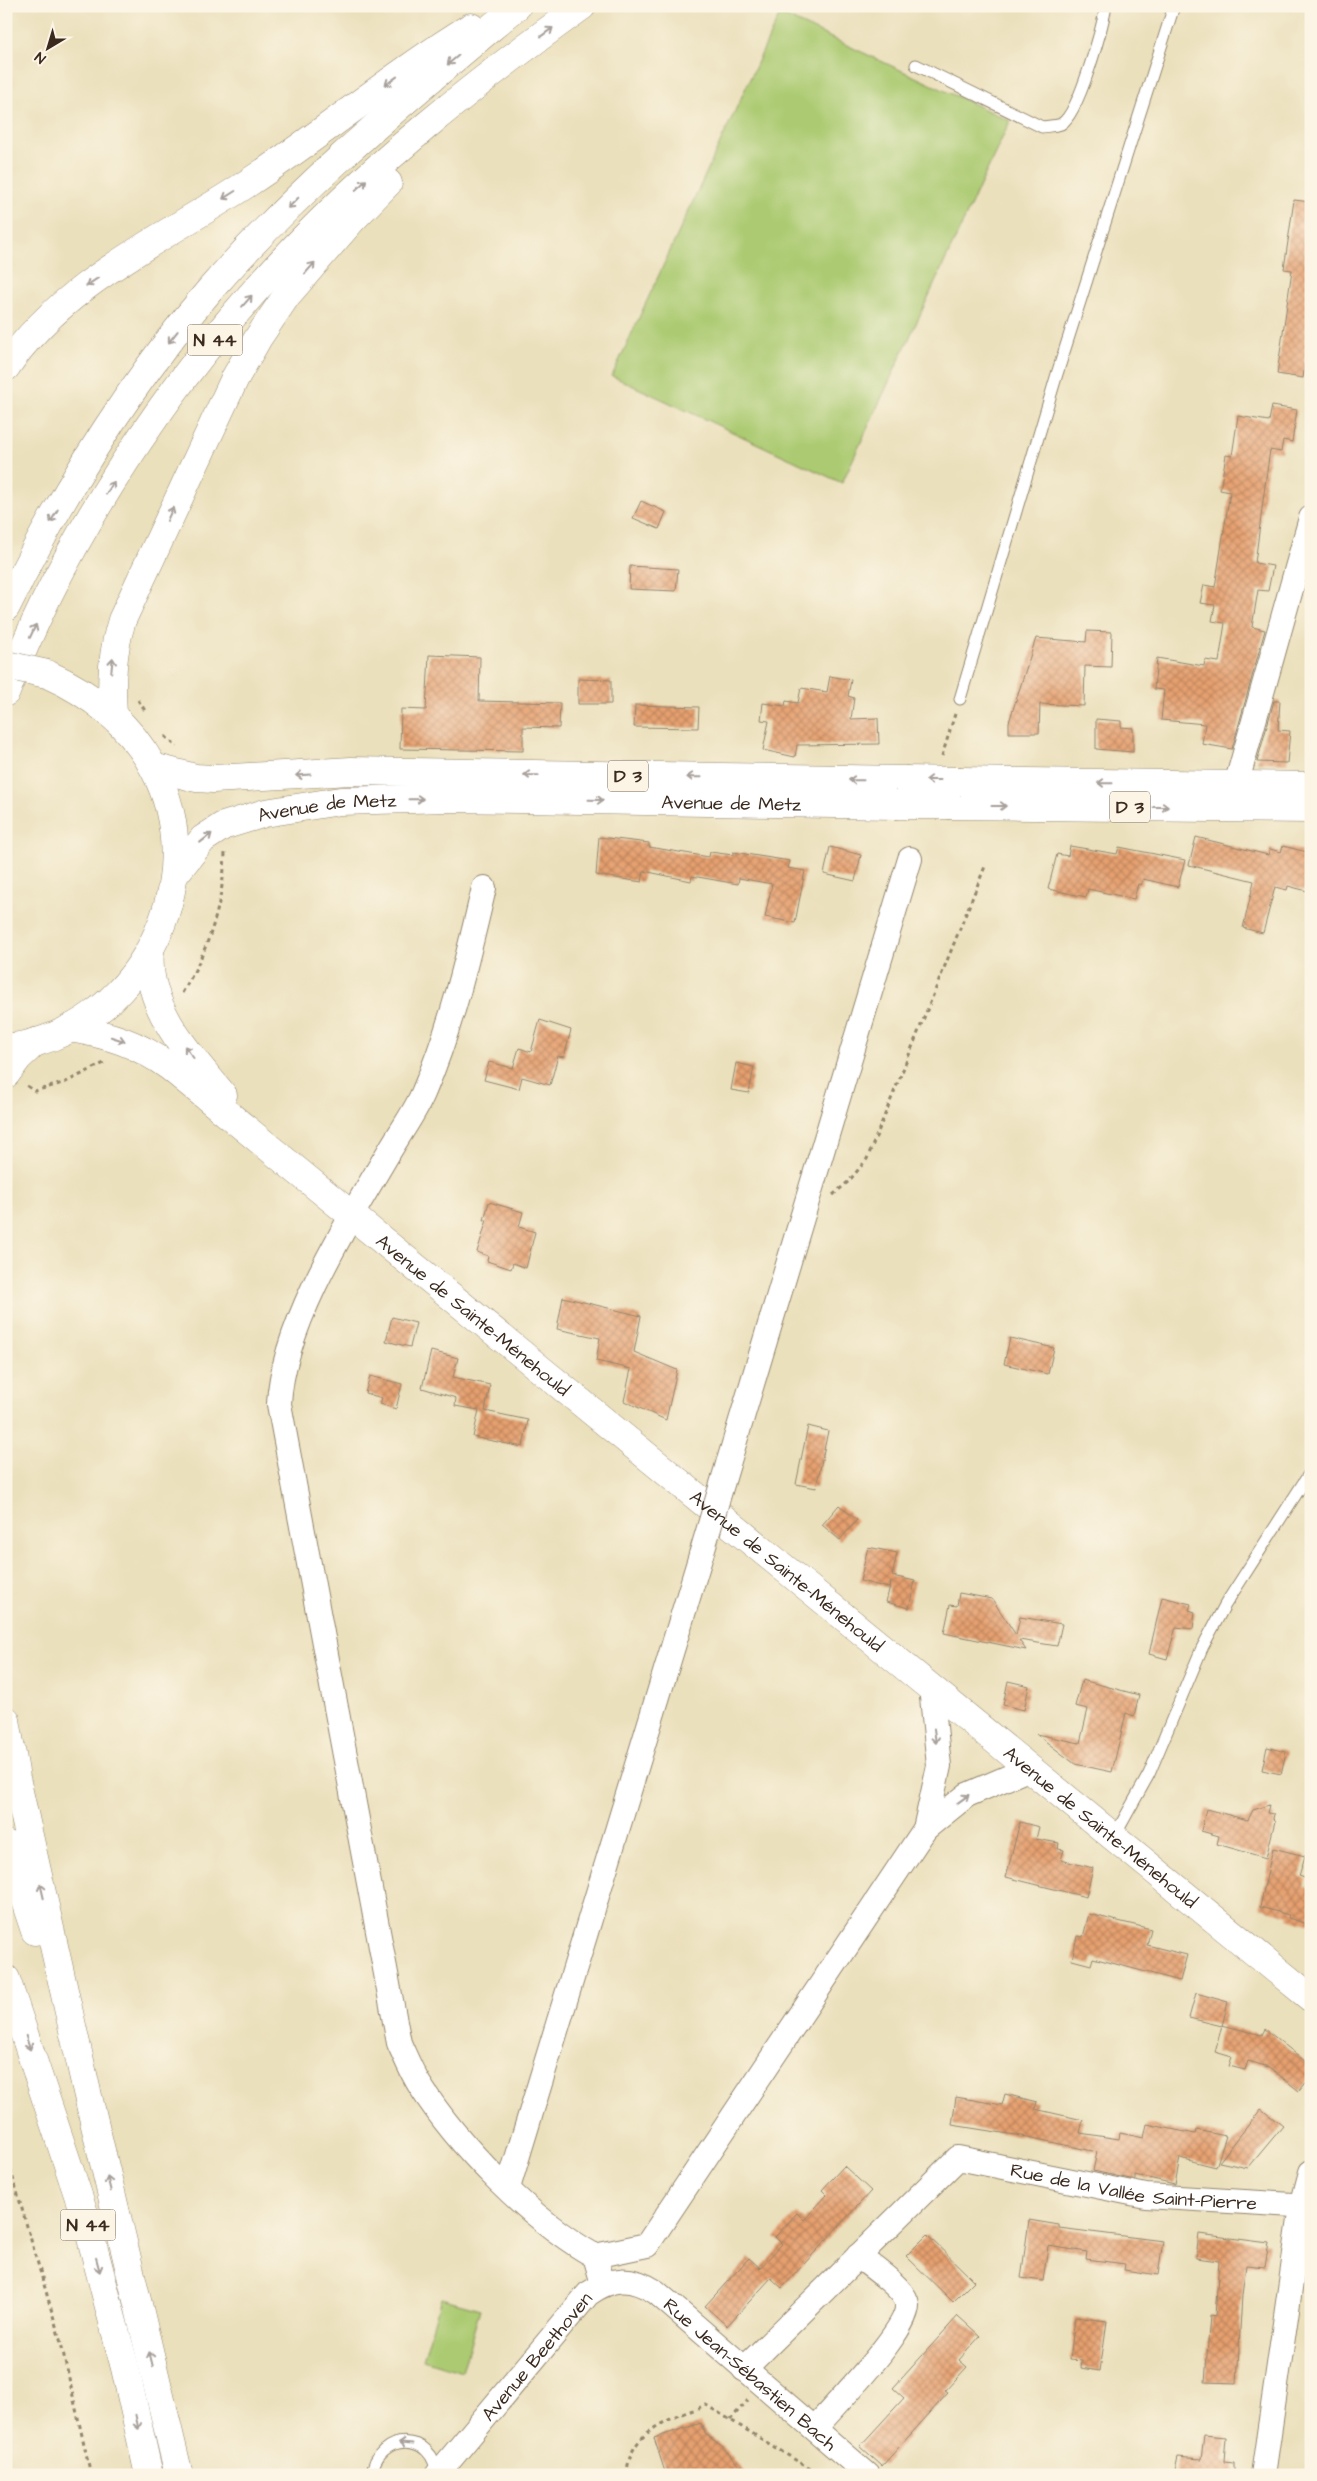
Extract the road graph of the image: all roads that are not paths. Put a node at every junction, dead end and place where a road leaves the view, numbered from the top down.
1 (505, 6) edge
2 (517, 6) edge
3 (582, 6) edge
4 (1106, 6) edge
5 (1174, 6) edge
6 (512, 57) junction
7 (916, 65) dead end
8 (6, 367) edge
9 (1311, 518) edge
10 (6, 607) edge
11 (6, 665) edge
12 (6, 692) edge
13 (960, 699) dead end
14 (112, 714) junction
15 (153, 767) junction
16 (1236, 785) junction
17 (1311, 786) edge
18 (1311, 809) edge
19 (910, 859) dead end
20 (174, 874) junction
21 (484, 888) dead end
22 (150, 952) junction
23 (70, 1028) junction
24 (35, 1042) junction
25 (6, 1048) edge
26 (6, 1074) edge
27 (265, 1144) junction
28 (352, 1217) junction
29 (1311, 1472) edge
30 (931, 1687) junction
31 (6, 1720) edge
32 (1030, 1768) junction
33 (925, 1829) junction
34 (1114, 1837) junction
35 (6, 1844) edge
36 (6, 1979) edge
37 (1311, 1998) edge
38 (87, 2092) junction
39 (1311, 2172) edge
40 (508, 2188) junction
41 (1307, 2206) edge
42 (596, 2256) junction
43 (858, 2256) junction
44 (603, 2284) junction
45 (656, 2292) joint
46 (744, 2369) junction
47 (815, 2428) junction
48 (148, 2475) edge
49 (179, 2475) edge
50 (372, 2475) edge
51 (436, 2475) edge
52 (868, 2475) edge
53 (1263, 2475) edge

1 -> 8 main road
2 -> 10 main road, N 44
6 -> 3 main road, N 44
4 - 7 lane
5 - 13 lane
12 -> 6 main road, N 44
14 -> 6 main road
9 - 16 street
11 - 14 main road, bridge
14 - 15 main road
16 -> 15 main road, Avenue de Metz / D 3, bridge
15 - 20 main road
16 - 17 main road, Avenue de Metz / D 3
20 -> 18 main road, Avenue de Metz / D 3, bridge
19 - 40 street, bridge
20 - 22 main road
21 - 28 street
22 - 23 main road
27 -> 22 main road, Avenue de Sainte-Ménehould
23 - 24 main road
23 -> 27 main road, Avenue de Sainte-Ménehould
24 - 25 main road
24 - 26 main road
27 - 28 main road, Avenue de Sainte-Ménehould
28 - 30 main road, Avenue de Sainte-Ménehould
28 - 40 street
29 - 34 lane
30 - 32 main road, Avenue de Sainte-Ménehould
30 -> 33 street
38 -> 31 main road
33 -> 32 street
32 - 34 main road, Avenue de Sainte-Ménehould
33 - 42 street
34 - 37 main road, Avenue de Sainte-Ménehould
35 - 38 main road, N 44
36 -> 48 main road, N 44
49 -> 38 main road, N 44
39 - 41 street
40 - 42 street
41 - 43 street, Rue de la Vallée Saint-Pierre
41 - 53 street
42 - 44 street
43 - 46 street
43 - 47 street
44 - 45 street, Avenue Beethoven
44 - 51 street, Avenue Beethoven
45 - 46 street, Rue Jean-Sébastien Bach
46 - 47 street, Rue Jean-Sébastien Bach
47 - 52 street, Rue Jean-Sébastien Bach
51 -> 50 lane

